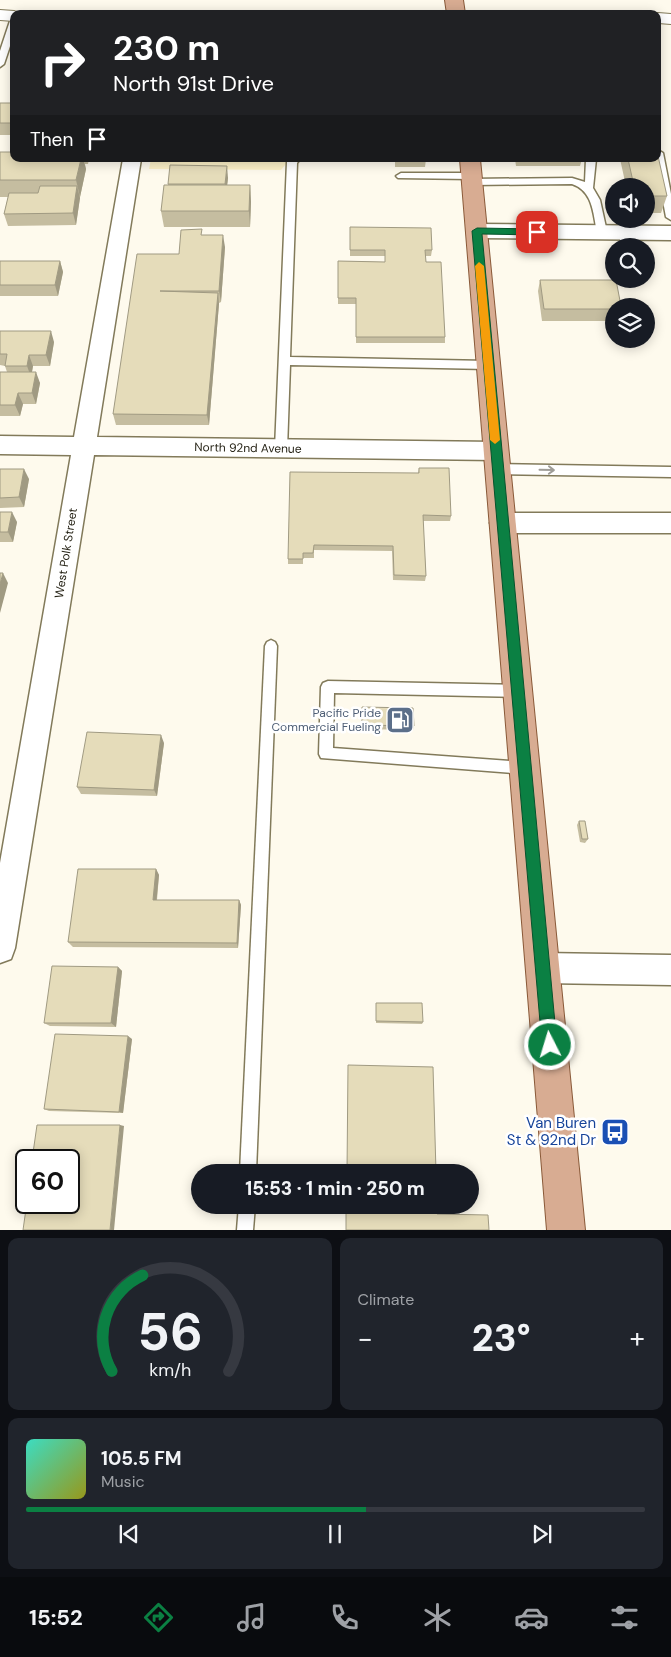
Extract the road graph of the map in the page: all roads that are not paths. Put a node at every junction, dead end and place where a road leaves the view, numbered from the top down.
1 (10, 33) edge
2 (0, 64) edge
3 (131, 162) edge
4 (292, 162) edge
5 (591, 162) edge
6 (660, 162) edge
7 (471, 172) edge
8 (401, 176) dead end
9 (589, 187) junction
10 (671, 217) edge
11 (477, 231) junction
12 (602, 232) junction
13 (671, 233) edge
14 (622, 238) edge
15 (633, 238) edge
16 (286, 361) junction
17 (488, 364) junction
18 (0, 445) edge
19 (84, 446) junction
20 (281, 449) junction
21 (497, 460) junction
22 (671, 472) edge
23 (502, 523) junction
24 (671, 523) edge
25 (271, 646) dead end
26 (517, 691) junction
27 (525, 768) junction
28 (0, 948) edge
29 (542, 968) junction
30 (671, 970) edge
31 (248, 1164) edge
32 (246, 1214) edge
33 (245, 1230) edge
34 (566, 1230) edge

1 - 2 lane
3 - 19 street, West Polk Street
4 - 16 lane
5 - 9 lane
6 - 10 lane
7 - 8 lane
7 - 9 lane
7 - 11 main road
9 - 12 lane
11 - 12 street
11 - 17 main road
12 - 14 street
13 - 15 street
16 - 17 lane
16 - 20 lane
17 - 21 main road
18 - 19 street, North 92nd Avenue
19 - 20 street, North 92nd Avenue
19 - 28 street, West Polk Street
20 - 21 street, North 92nd Avenue
21 -> 22 lane
21 - 23 main road
23 - 24 street
23 - 26 main road
25 - 31 lane
26 - 27 main road
26 - 27 lane
27 - 29 main road
29 - 30 street
29 - 34 main road
32 - 33 lane

